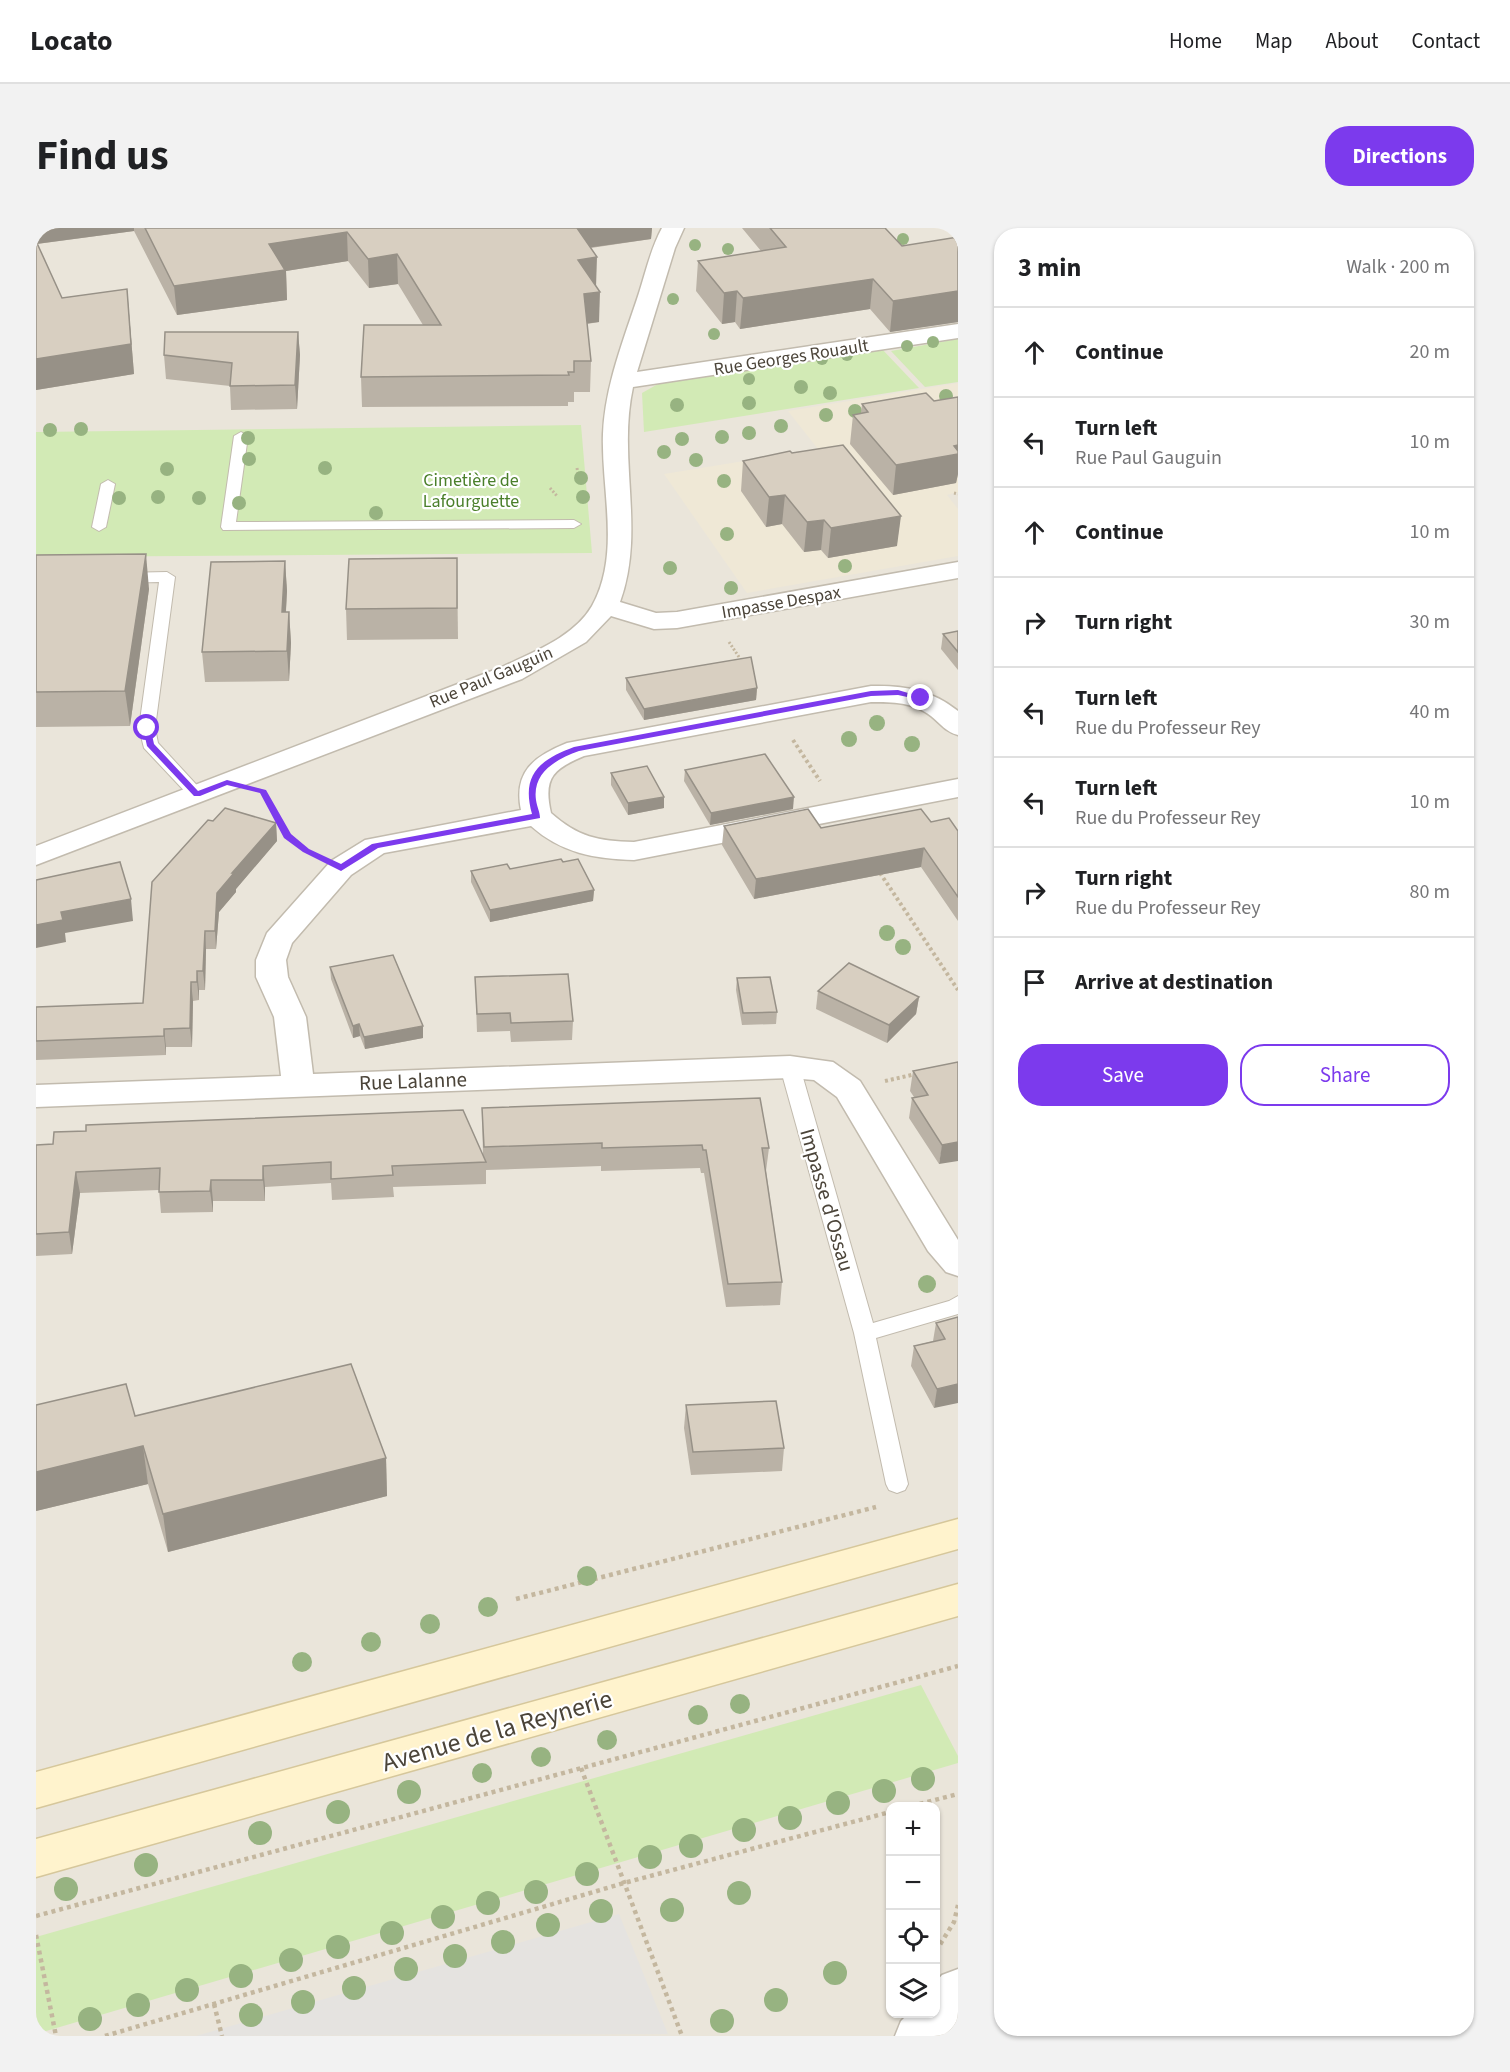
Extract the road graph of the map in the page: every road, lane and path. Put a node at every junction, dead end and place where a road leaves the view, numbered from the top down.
1 (673, 228) edge
2 (958, 331) edge
3 (624, 380) junction
4 (241, 435) dead end
5 (108, 484) dead end
6 (574, 524) dead end
7 (99, 527) dead end
8 (958, 570) edge
9 (107, 579) edge
10 (605, 606) junction
11 (958, 727) edge
12 (227, 783) junction
13 (958, 788) edge
14 (197, 794) junction
15 (537, 816) junction
16 (36, 856) edge
17 (341, 868) junction
18 (790, 1067) junction
19 (925, 1072) edge
20 (297, 1085) junction
21 (849, 1089) junction
22 (36, 1096) edge
23 (958, 1263) edge
24 (958, 1304) edge
25 (865, 1333) junction
26 (897, 1484) dead end
27 (880, 1506) dead end
28 (958, 1534) edge
29 (516, 1599) dead end
30 (958, 1600) edge
31 (958, 1666) edge
32 (581, 1768) junction
33 (36, 1790) edge
34 (958, 1794) edge
35 (927, 1802) edge
36 (886, 1813) edge
37 (36, 1858) edge
38 (624, 1883) junction
39 (958, 1905) edge
40 (36, 1916) edge
41 (36, 1935) edge
42 (940, 1945) edge
43 (958, 1989) edge
44 (214, 2004) junction
45 (56, 2036) edge
46 (105, 2036) edge
47 (222, 2036) edge
48 (682, 2036) edge
49 (917, 2036) edge

1 - 3 street, Rue Paul Gauguin
2 - 3 street, Rue Georges Rouault
3 - 10 street, Rue Paul Gauguin
4 - 6 lane
5 - 7 lane
8 - 10 street, Impasse Despax
9 - 14 lane
10 - 12 street, Rue Paul Gauguin
11 - 15 street
12 - 14 street, Rue Paul Gauguin
12 - 17 path
13 - 15 street
14 - 16 street, Rue Paul Gauguin
15 - 17 street
17 - 20 street
18 - 20 street, Rue Lalanne
18 - 21 street, Rue Lalanne
18 - 25 lane, Impasse d'Ossau
19 - 21 path
20 - 22 street, Rue Lalanne
21 - 23 street
24 - 25 lane
25 - 26 lane, Impasse d'Ossau
27 - 29 path
28 - 33 street
30 - 37 street, Avenue de la Reynerie
31 - 32 path
32 - 38 path
32 - 40 path
34 - 35 path
36 - 38 path
38 - 44 path
38 - 48 path
39 - 42 path
41 - 45 path
43 - 49 street
44 - 46 path
44 - 47 path

